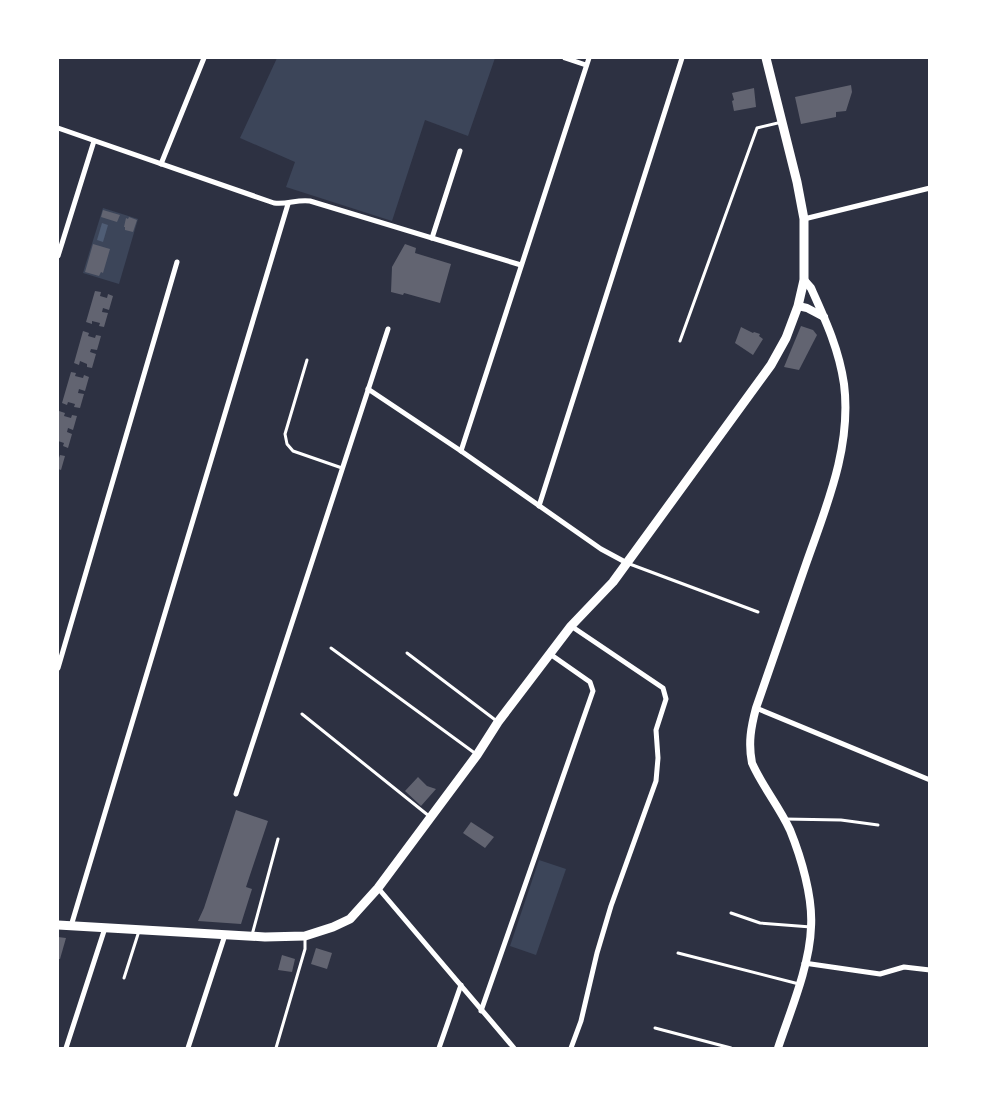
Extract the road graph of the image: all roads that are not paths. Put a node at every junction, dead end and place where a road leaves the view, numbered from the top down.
1 (204, 58) edge
2 (565, 58) edge
3 (589, 58) edge
4 (682, 58) edge
5 (766, 58) edge
6 (586, 65) junction
7 (782, 122) junction
8 (58, 128) edge
9 (94, 141) junction
10 (460, 151) dead end
11 (161, 164) junction
12 (930, 188) edge
13 (288, 204) junction
14 (804, 219) junction
15 (432, 238) junction
16 (58, 256) edge
17 (177, 262) dead end
18 (522, 265) junction
19 (804, 280) junction
20 (798, 306) junction
21 (824, 317) junction
22 (388, 329) dead end
23 (680, 341) dead end
24 (307, 360) dead end
25 (368, 389) junction
26 (461, 451) junction
27 (342, 468) junction
28 (539, 506) junction
29 (627, 563) junction
30 (758, 612) dead end
31 (571, 626) junction
32 (331, 648) dead end
33 (407, 653) dead end
34 (550, 654) junction
35 (58, 668) edge
36 (756, 708) junction
37 (302, 714) dead end
38 (498, 722) junction
39 (476, 754) junction
40 (930, 780) edge
41 (236, 794) dead end
42 (430, 816) junction
43 (784, 818) junction
44 (878, 824) dead end
45 (278, 839) dead end
46 (378, 888) junction
47 (731, 913) dead end
48 (58, 926) edge
49 (71, 926) junction
50 (105, 928) junction
51 (811, 928) junction
52 (140, 930) junction
53 (225, 934) junction
54 (252, 936) junction
55 (305, 936) junction
56 (678, 953) dead end
57 (804, 963) junction
58 (930, 970) edge
59 (124, 978) dead end
60 (799, 984) junction
61 (461, 985) junction
62 (481, 1011) junction
63 (656, 1028) dead end
64 (66, 1048) edge
65 (188, 1048) edge
66 (276, 1048) edge
67 (439, 1048) edge
68 (514, 1048) edge
69 (571, 1048) edge
70 (731, 1048) edge
71 (778, 1048) edge

1 - 11 street
2 - 6 street
3 - 6 street
4 - 28 street
5 - 7 main road
6 - 18 street
7 - 14 main road
7 - 23 lane
8 - 9 street
9 - 11 street
9 - 16 street
10 - 15 street
11 - 13 street
12 - 14 street
13 - 15 street
13 - 49 street
14 - 19 main road
15 - 18 street
17 - 35 street
18 - 26 street
19 - 20 main road
19 - 21 street
20 - 21 street
20 - 29 main road
21 - 36 street
22 - 25 street
24 - 27 lane
25 - 26 street
25 - 27 street
26 - 28 street
27 - 41 street
28 - 29 street
29 - 30 lane
29 - 31 main road
31 - 34 main road
31 - 69 street
32 - 39 lane
33 - 38 lane
34 - 38 main road
34 - 62 street
36 - 40 street
36 - 43 street
37 - 42 lane
38 - 39 main road
39 - 42 main road
42 - 46 main road
43 - 44 lane
43 - 51 street
45 - 54 lane
46 - 55 main road
46 - 61 street
47 - 51 lane
48 - 49 main road
49 - 50 main road
50 - 52 main road
50 - 64 street
51 - 57 street
52 - 53 main road
52 - 59 lane
53 - 54 main road
53 - 65 street
54 - 55 main road
55 - 66 lane
56 - 60 lane
57 - 58 street
57 - 60 street
60 - 71 street
61 - 62 street
61 - 67 street
62 - 68 street
63 - 70 lane

